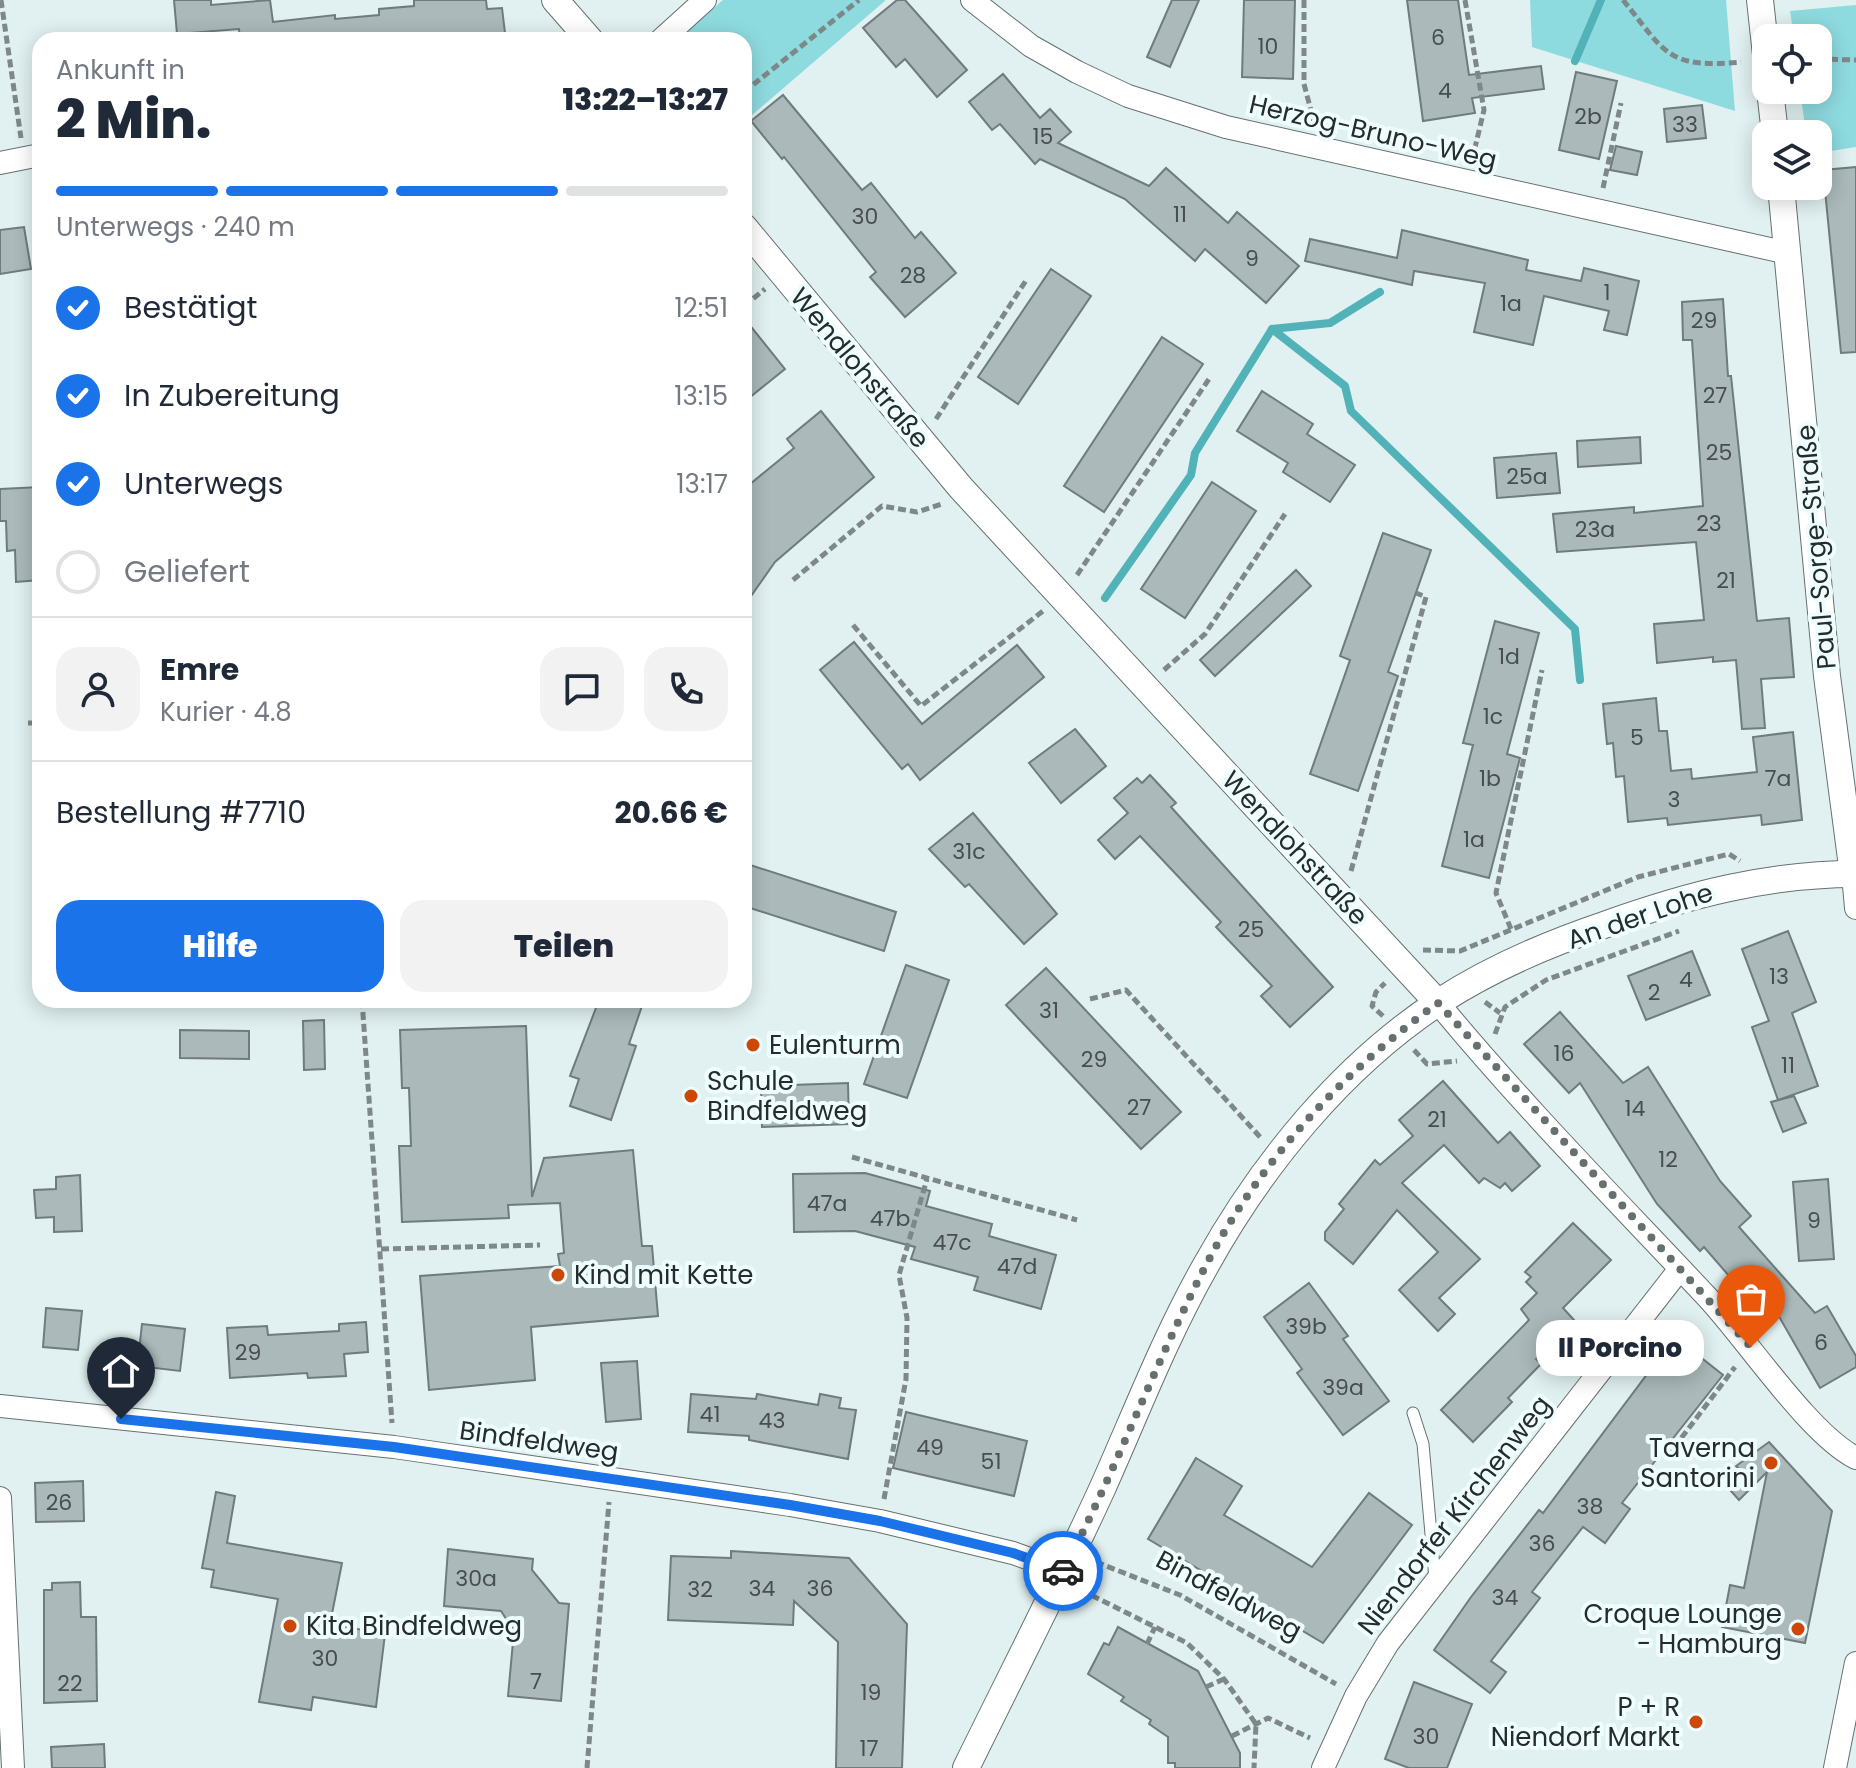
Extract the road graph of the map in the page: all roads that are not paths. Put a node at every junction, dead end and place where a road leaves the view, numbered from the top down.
1 (555, 0) edge
2 (705, 0) edge
3 (972, 0) edge
4 (1760, 0) edge
5 (1760, 24) edge
6 (583, 32) edge
7 (670, 32) edge
8 (32, 157) edge
9 (0, 163) edge
10 (1782, 200) edge
11 (752, 237) edge
12 (1788, 253) junction
13 (1855, 874) edge
14 (1856, 908) edge
15 (1438, 1003) junction
16 (1679, 1270) junction
17 (0, 1406) edge
18 (1413, 1413) dead end
19 (1856, 1458) edge
20 (0, 1498) edge
21 (1065, 1568) junction
22 (1436, 1584) junction
23 (1856, 1663) edge
24 (1327, 1758) edge
25 (13, 1768) edge
26 (966, 1768) edge
27 (1835, 1768) edge

1 - 6 street
2 - 7 street
3 - 12 street, Herzog-Bruno-Weg
4 - 5 street
8 - 9 street
10 - 12 street, Paul-Sorge-Straße
11 - 15 street, Wendlohstraße
12 - 13 street, Paul-Sorge-Straße
13 - 14 street, Paul-Sorge-Straße
13 - 15 street, An der Lohe
15 - 16 street, Wendlohstraße
15 - 21 street, An der Lohe
16 - 19 street, Wendlohstraße
16 - 22 street, Niendorfer Kirchenweg
17 - 21 street, Bindfeldweg
18 - 22 lane
20 - 25 street
21 - 26 street, An der Lohe
22 - 24 street, Niendorfer Kirchenweg
23 - 27 street

